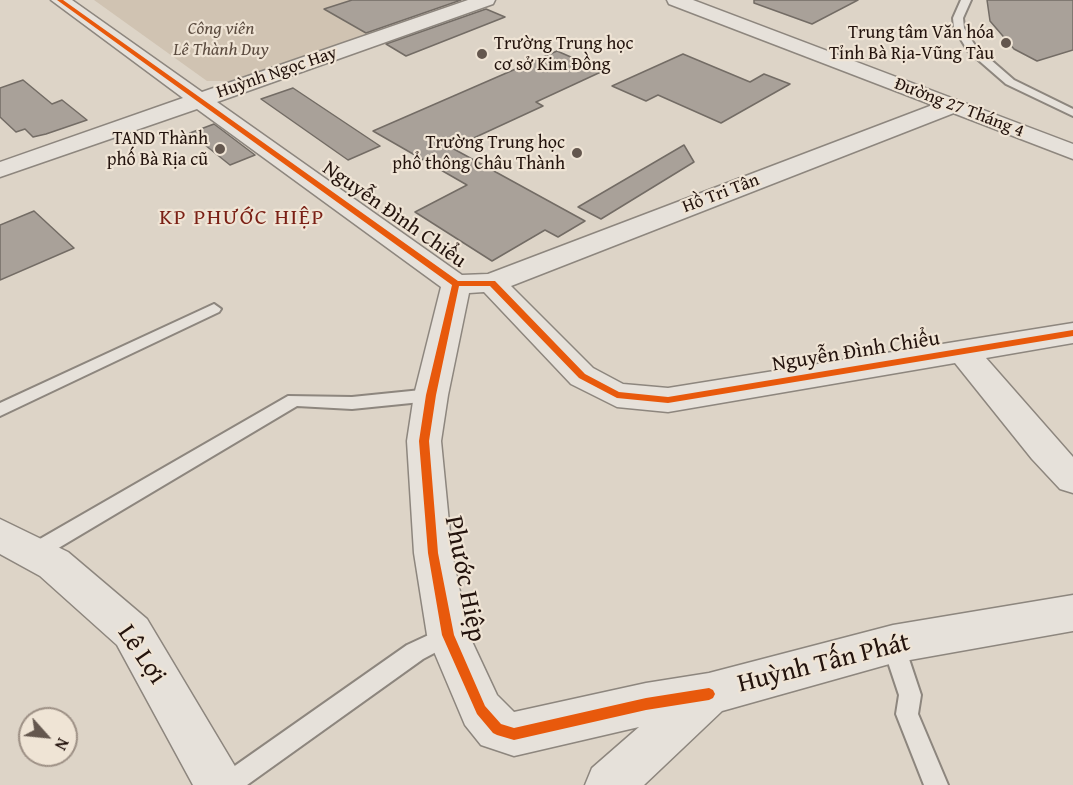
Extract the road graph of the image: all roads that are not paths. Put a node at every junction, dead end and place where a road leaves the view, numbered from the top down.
1 (60, 0) edge
2 (486, 0) edge
3 (676, 0) edge
4 (966, 0) edge
5 (202, 99) junction
6 (951, 106) junction
7 (1073, 113) edge
8 (1073, 152) edge
9 (4, 164) edge
10 (474, 284) junction
11 (214, 309) dead end
12 (1073, 333) edge
13 (964, 353) junction
14 (431, 395) junction
15 (0, 410) edge
16 (1073, 479) edge
17 (17, 544) edge
18 (1073, 613) edge
19 (448, 635) junction
20 (893, 644) junction
21 (709, 694) junction
22 (219, 785) edge
23 (227, 785) edge
24 (609, 785) edge
25 (936, 785) edge

1 - 5 street, Nguyễn Đình Chiểu
2 - 5 street, Huỳnh Ngọc Hay
3 - 6 street, Đường 27 Tháng 4
4 - 7 lane
5 - 9 street, Huỳnh Ngọc Hay
5 - 10 street, Nguyễn Đình Chiểu
6 - 8 street, Đường 27 Tháng 4
6 - 10 street, Hồ Tri Tân
10 - 13 street, Nguyễn Đình Chiểu
10 - 14 street, Phước Hiệp
11 - 15 lane
12 - 13 street, Nguyễn Đình Chiểu
13 - 16 street
14 - 17 lane
14 - 19 street, Phước Hiệp
17 - 22 street, Lê Lợi
18 - 20 street, Huỳnh Tấn Phát
19 - 21 street, Phước Hiệp
19 - 23 lane
20 - 21 street, Huỳnh Tấn Phát
20 - 25 lane
21 - 24 street, Huỳnh Tấn Phát

